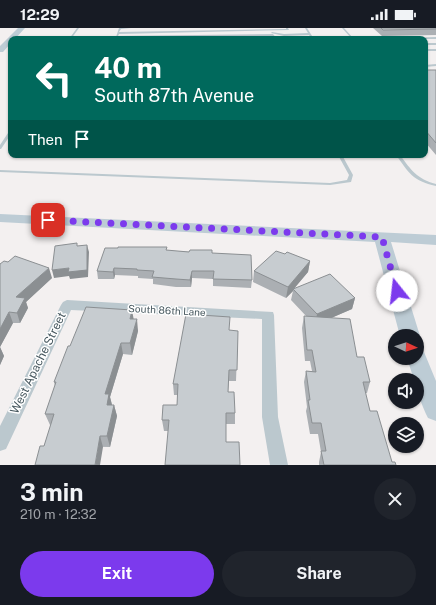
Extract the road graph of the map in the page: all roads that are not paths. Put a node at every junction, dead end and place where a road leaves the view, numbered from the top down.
1 (22, 28) edge
2 (130, 28) edge
3 (287, 28) edge
4 (306, 28) edge
5 (343, 28) edge
6 (270, 29) edge
7 (207, 30) edge
8 (118, 33) junction
9 (310, 34) joint
10 (273, 35) junction
11 (14, 36) edge
12 (117, 36) edge
13 (208, 36) joint
14 (350, 36) edge
15 (8, 42) edge
16 (0, 50) edge
17 (8, 136) edge
18 (0, 148) edge
19 (342, 158) edge
20 (400, 158) edge
21 (0, 171) edge
22 (436, 185) edge
23 (0, 218) edge
24 (382, 237) junction
25 (436, 240) edge
26 (67, 305) joint
27 (408, 329) edge
28 (420, 365) edge
29 (436, 411) edge
30 (0, 443) edge
31 (279, 465) edge

1 - 11 street
2 - 8 lane
3 - 6 lane
4 - 9 lane
5 - 14 lane
6 - 7 lane
6 - 10 lane
7 - 8 lane
7 - 13 lane
8 - 12 lane
9 - 10 lane
10 - 13 lane
15 - 16 street
17 - 18 lane
19 - 21 lane
20 - 22 lane
23 - 24 street
24 - 25 street
24 - 27 street
26 - 30 street, West Apache Street
26 - 31 street, South 86th Lane
28 - 29 street

